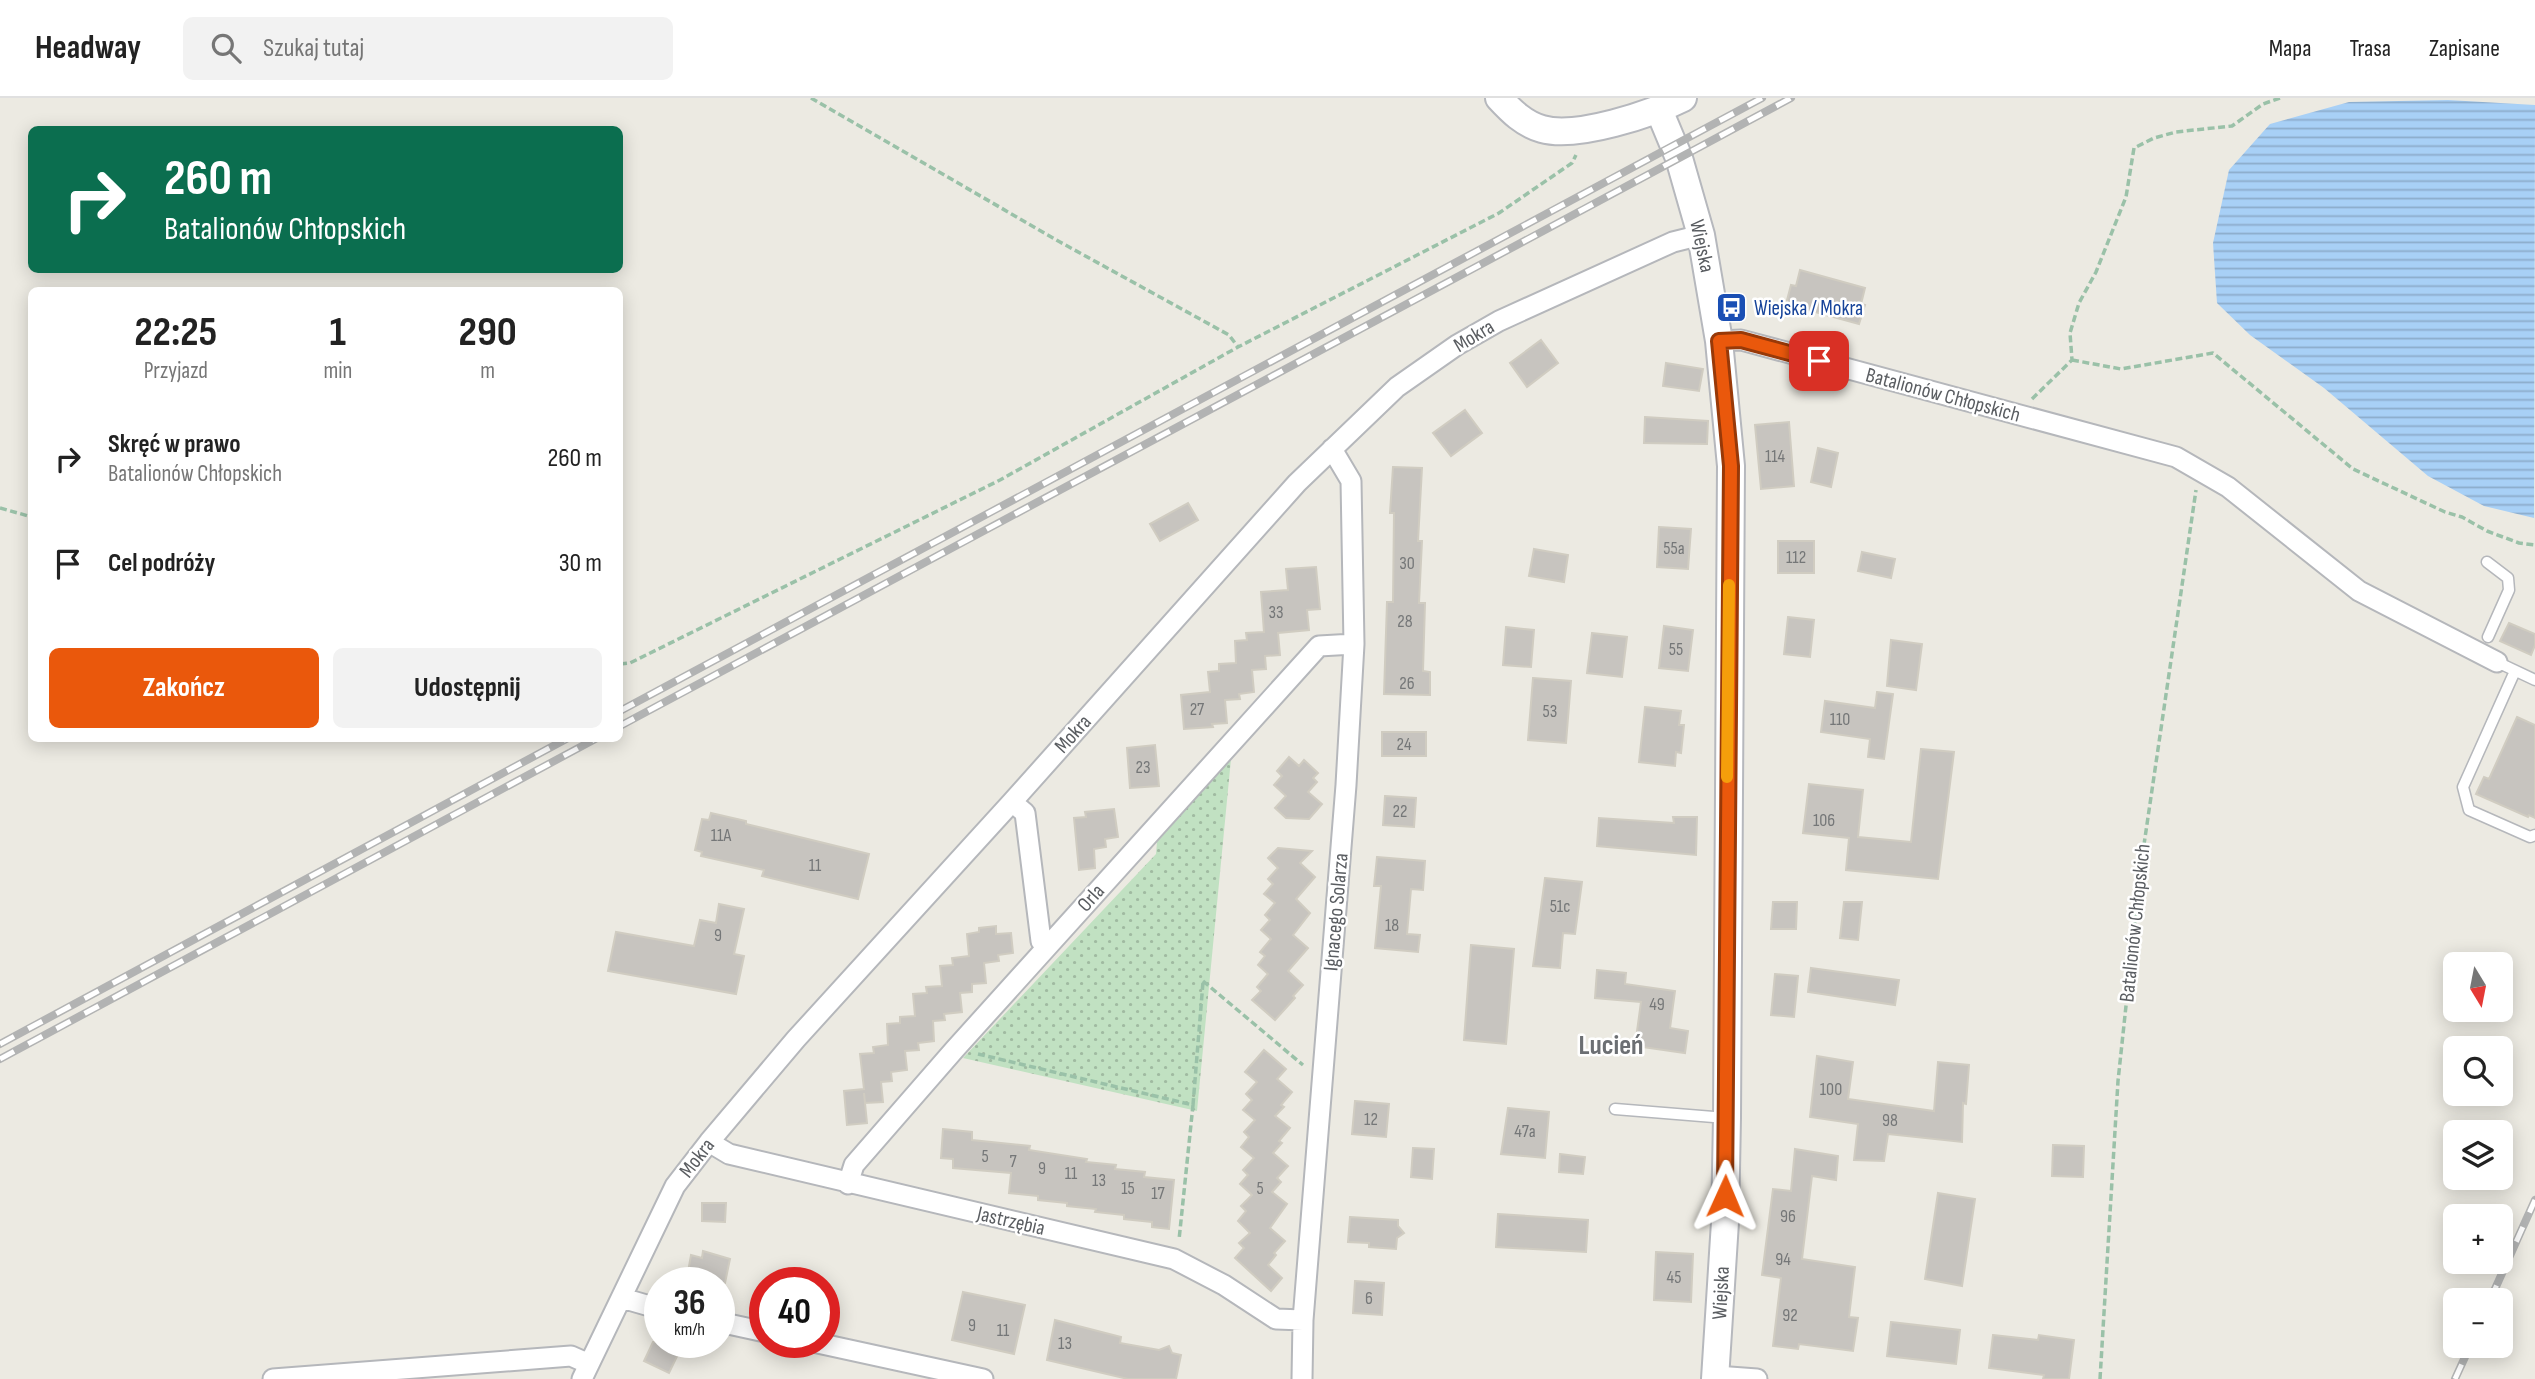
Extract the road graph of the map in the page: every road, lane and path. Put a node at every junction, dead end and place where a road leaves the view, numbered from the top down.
1 (811, 98) edge
2 (1499, 98) edge
3 (1683, 98) edge
4 (2280, 98) edge
5 (1659, 110) junction
6 (1578, 130) junction
7 (1701, 235) junction
8 (1719, 341) junction
9 (1238, 347) junction
10 (2072, 360) junction
11 (2026, 418) junction
12 (1332, 449) junction
13 (2204, 472) junction
14 (0, 508) edge
15 (28, 516) edge
16 (2535, 545) edge
17 (2487, 562) dead end
18 (2488, 637) dead end
19 (1354, 644) junction
20 (2497, 662) joint
21 (623, 664) edge
22 (2515, 671) junction
23 (2535, 680) edge
24 (1012, 802) junction
25 (2535, 835) edge
26 (1046, 948) junction
27 (955, 1049) junction
28 (1322, 1073) junction
29 (1193, 1105) junction
30 (1615, 1109) dead end
31 (1727, 1118) junction
32 (709, 1142) junction
33 (848, 1184) junction
34 (1174, 1259) junction
35 (622, 1298) junction
36 (644, 1304) edge
37 (1303, 1320) junction
38 (840, 1348) edge
39 (585, 1371) edge
40 (1716, 1377) edge
41 (273, 1379) edge
42 (983, 1379) edge
43 (1301, 1379) edge
44 (1756, 1379) edge
45 (2100, 1379) edge

1 - 9 path
2 - 6 street
3 - 5 street
4 - 10 path
5 - 6 street
5 - 7 street, Wiejska
6 - 9 path
7 - 8 street, Wiejska
7 - 12 street, Mokra
8 - 11 street, Batalionów Chłopskich
8 - 31 street, Wiejska
9 - 21 path
10 - 11 path
10 - 16 path
11 - 13 street, Batalionów Chłopskich
12 - 19 street, Ignacego Solarza
12 - 24 street, Mokra
13 - 20 street, Batalionów Chłopskich
13 - 45 path, Batalionów Chłopskich
14 - 15 path
17 - 18 lane
19 - 26 street, Orla
19 - 28 street, Ignacego Solarza
20 - 22 lane
22 - 23 lane
22 - 25 lane
24 - 26 street
24 - 32 street, Mokra
26 - 27 street, Orla
27 - 29 path
27 - 33 street, Orla
28 - 29 path
28 - 37 street, Ignacego Solarza
29 - 34 path
30 - 31 lane
31 - 40 street, Wiejska
32 - 33 street, Jastrzębia
32 - 35 street, Mokra
33 - 34 street, Jastrzębia
34 - 37 street, Jastrzębia
35 - 36 street
35 - 39 street, Mokra
37 - 43 street, Ignacego Solarza
38 - 42 street
39 - 41 street
40 - 44 street

